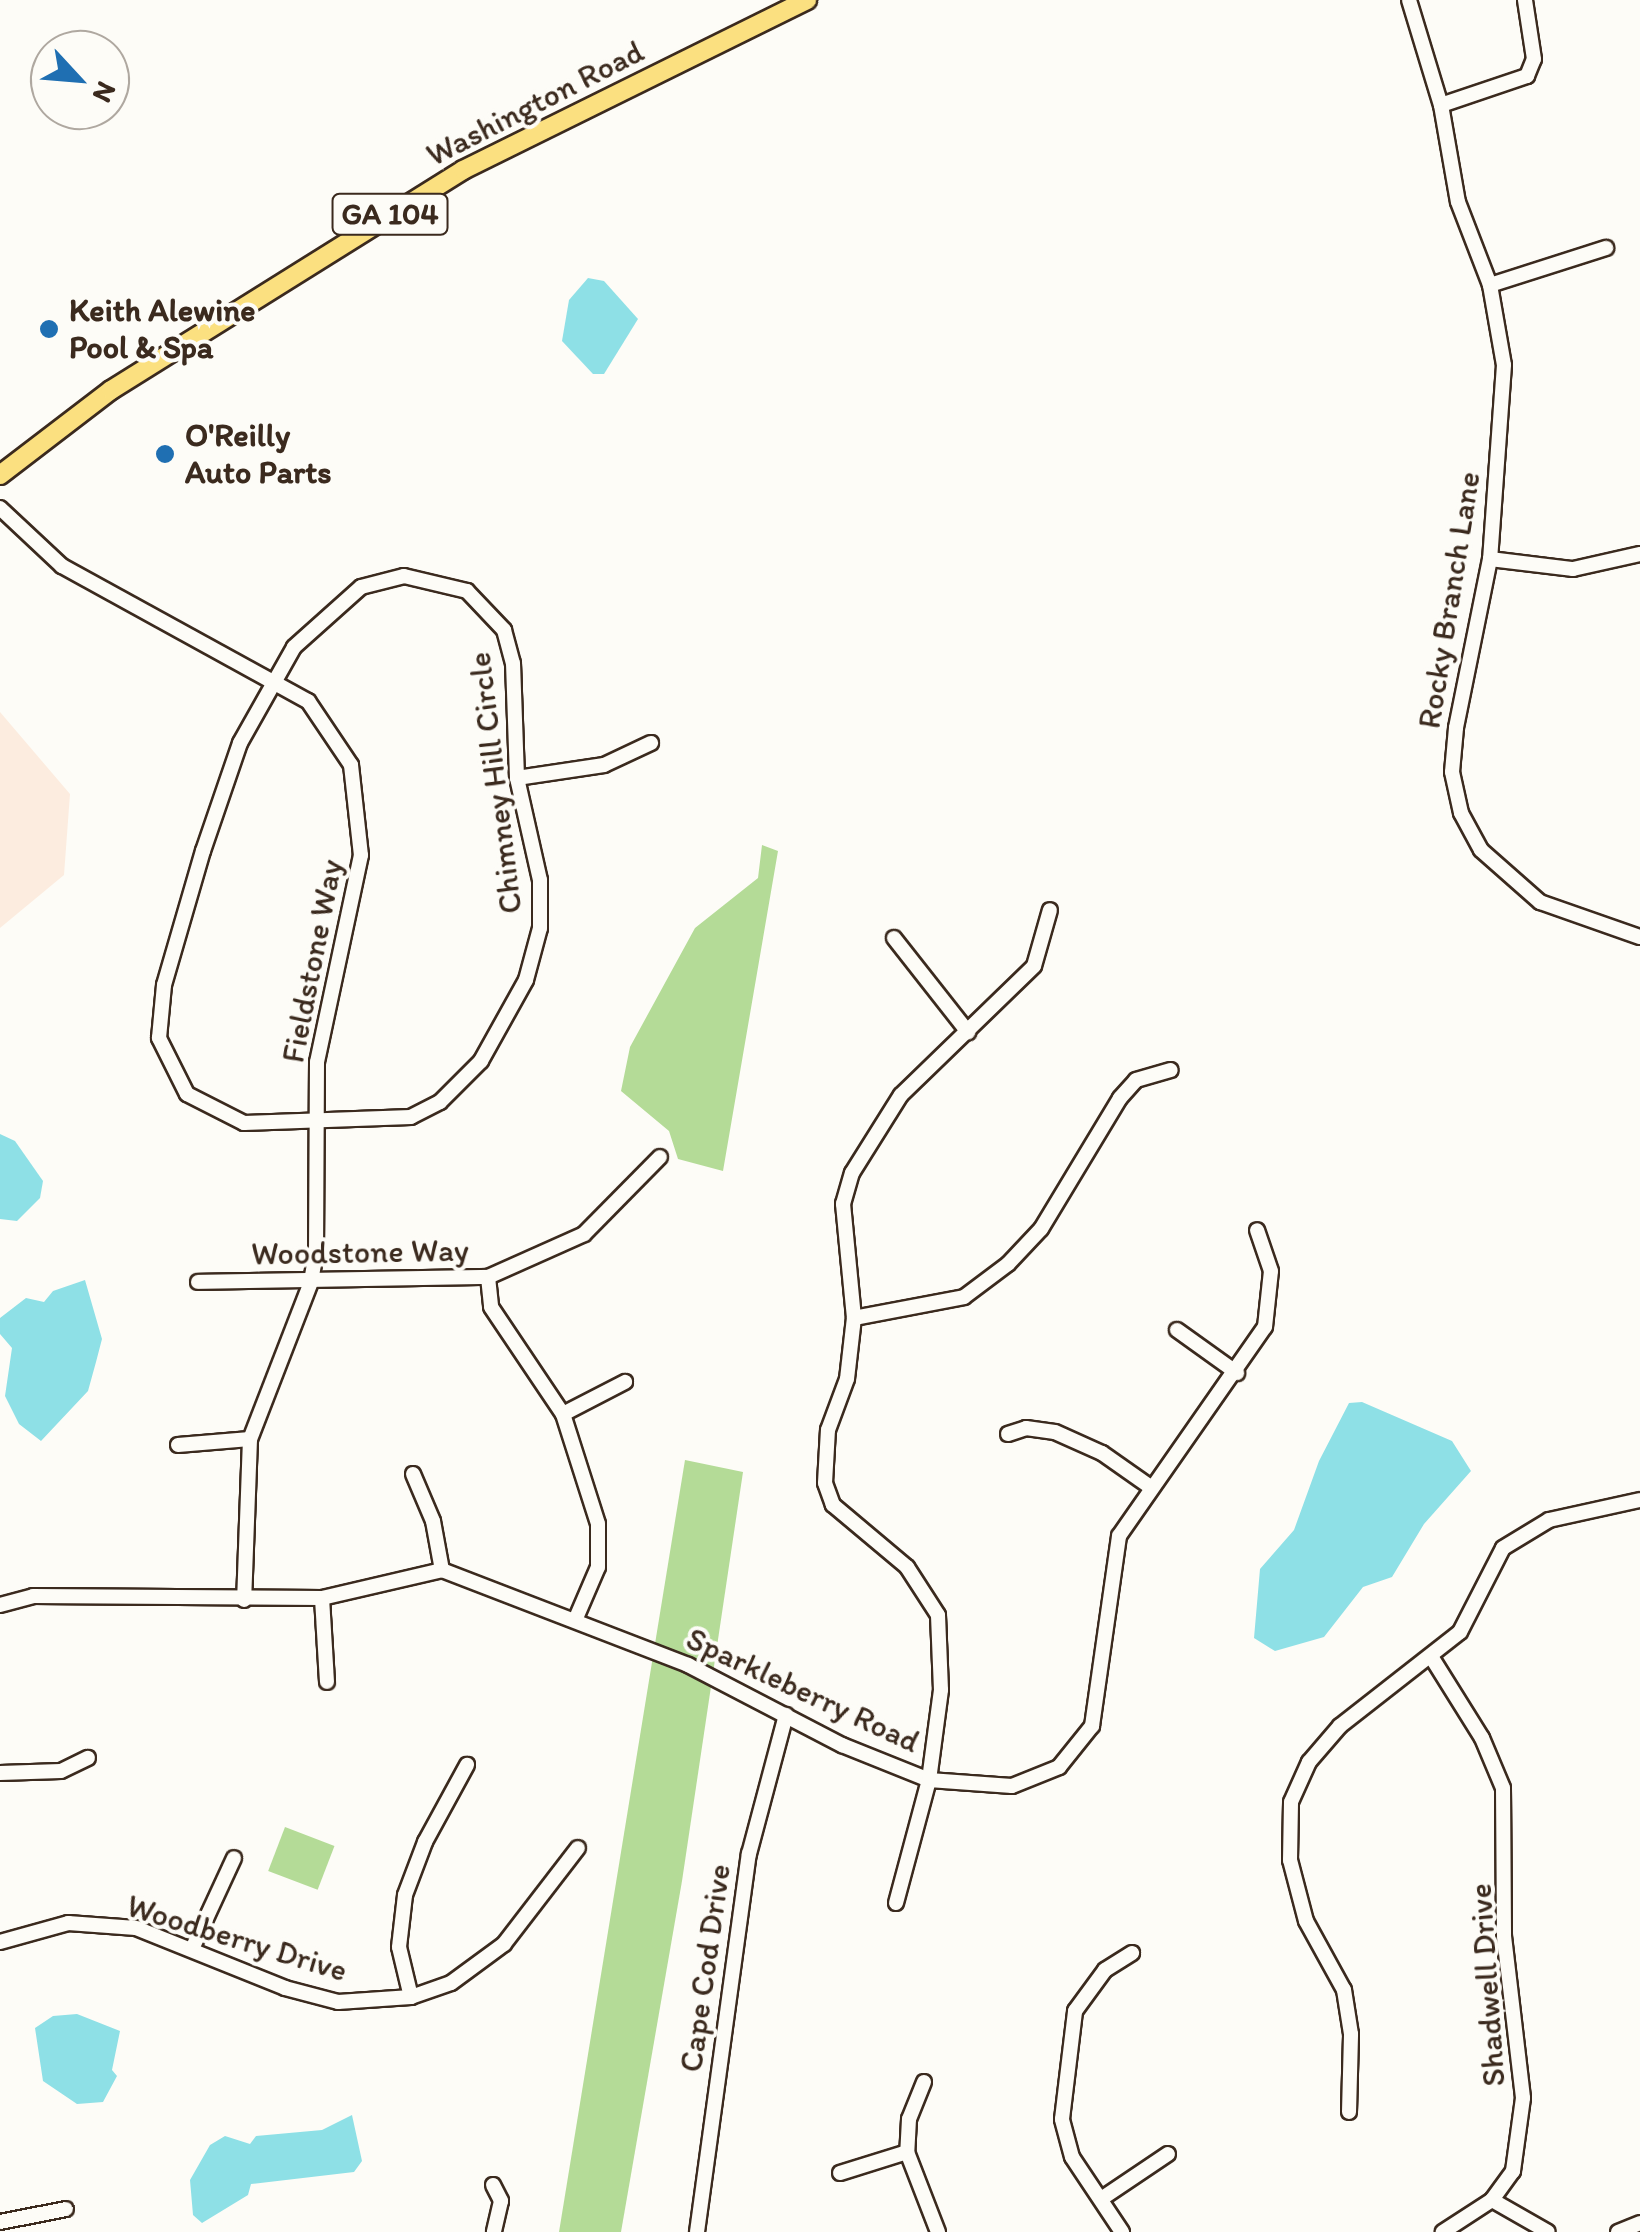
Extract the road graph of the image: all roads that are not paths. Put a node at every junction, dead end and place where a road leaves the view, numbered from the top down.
1 (807, 0) edge
2 (1409, 0) edge
3 (1525, 0) edge
4 (1441, 105) junction
5 (1606, 248) dead end
6 (1490, 286) junction
7 (0, 475) edge
8 (0, 508) edge
9 (1640, 554) edge
10 (1490, 559) junction
11 (273, 682) junction
12 (651, 743) dead end
13 (517, 778) junction
14 (1050, 910) dead end
15 (894, 938) dead end
16 (1640, 938) edge
17 (968, 1032) junction
18 (1171, 1070) dead end
19 (316, 1124) junction
20 (660, 1157) dead end
21 (1257, 1230) dead end
22 (488, 1277) junction
23 (198, 1282) dead end
24 (312, 1282) junction
25 (854, 1318) junction
26 (1177, 1330) dead end
27 (1237, 1373) junction
28 (626, 1382) dead end
29 (563, 1414) junction
30 (1008, 1434) dead end
31 (250, 1439) junction
32 (178, 1445) dead end
33 (413, 1474) dead end
34 (1149, 1486) junction
35 (1640, 1500) edge
36 (442, 1570) junction
37 (322, 1598) junction
38 (244, 1600) junction
39 (0, 1605) edge
40 (576, 1618) junction
41 (1432, 1658) junction
42 (327, 1682) dead end
43 (786, 1716) junction
44 (88, 1758) dead end
45 (467, 1765) dead end
46 (0, 1773) edge
47 (929, 1780) junction
48 (578, 1848) dead end
49 (234, 1858) dead end
50 (896, 1903) dead end
51 (0, 1942) edge
52 (192, 1950) junction
53 (1132, 1953) dead end
54 (411, 1997) junction
55 (924, 2082) dead end
56 (1349, 2112) dead end
57 (908, 2152) junction
58 (1168, 2154) dead end
59 (840, 2173) dead end
60 (493, 2184) dead end
61 (1104, 2196) junction
62 (1492, 2200) junction
63 (66, 2209) dead end
64 (0, 2222) edge
65 (1640, 2223) edge
66 (494, 2232) edge
67 (697, 2232) edge
68 (938, 2232) edge
69 (1122, 2232) edge
70 (1443, 2232) edge
71 (1548, 2232) edge
72 (1618, 2232) edge

1 - 7 main road, Washington Road / GA 104
2 - 4 street, Rocky Branch Lane
3 - 4 street
4 - 6 street, Rocky Branch Lane
5 - 6 street
6 - 10 street, Rocky Branch Lane
8 - 11 street, Fieldstone Way
9 - 10 street
10 - 16 street, Rocky Branch Lane
11 - 13 street, Chimney Hill Circle
11 - 19 street, Fieldstone Way
11 - 19 street, Chimney Hill Circle
12 - 13 street
13 - 19 street, Chimney Hill Circle
14 - 17 street
15 - 17 street
17 - 25 street
18 - 25 street
19 - 24 street, Fieldstone Way
20 - 22 street, Woodstone Way
21 - 27 street, Sparkleberry Road
22 - 24 street, Woodstone Way
22 - 29 street
23 - 24 street, Woodstone Way
24 - 31 street, Fieldstone Way
25 - 47 street
26 - 27 street
27 - 34 street, Sparkleberry Road
28 - 29 street
29 - 40 street
30 - 34 street
31 - 32 street
31 - 38 street, Fieldstone Way
33 - 36 street
34 - 47 street, Sparkleberry Road
35 - 41 street
36 - 37 street
36 - 40 street, Sparkleberry Road
37 - 38 street
37 - 42 street
38 - 39 street
40 - 43 street, Sparkleberry Road
41 - 56 street
41 - 62 street, Shadwell Drive
43 - 47 street, Sparkleberry Road
43 - 67 street, Cape Cod Drive
44 - 46 street
45 - 54 street
47 - 50 street
48 - 54 street, Woodberry Drive
49 - 52 street
51 - 52 street, Woodberry Drive
52 - 54 street, Woodberry Drive
53 - 61 street
55 - 57 street
57 - 59 street
57 - 68 street
58 - 61 street
60 - 66 street
61 - 69 street
62 - 70 street, Shadwell Drive
62 - 71 street
63 - 64 street
65 - 72 street

